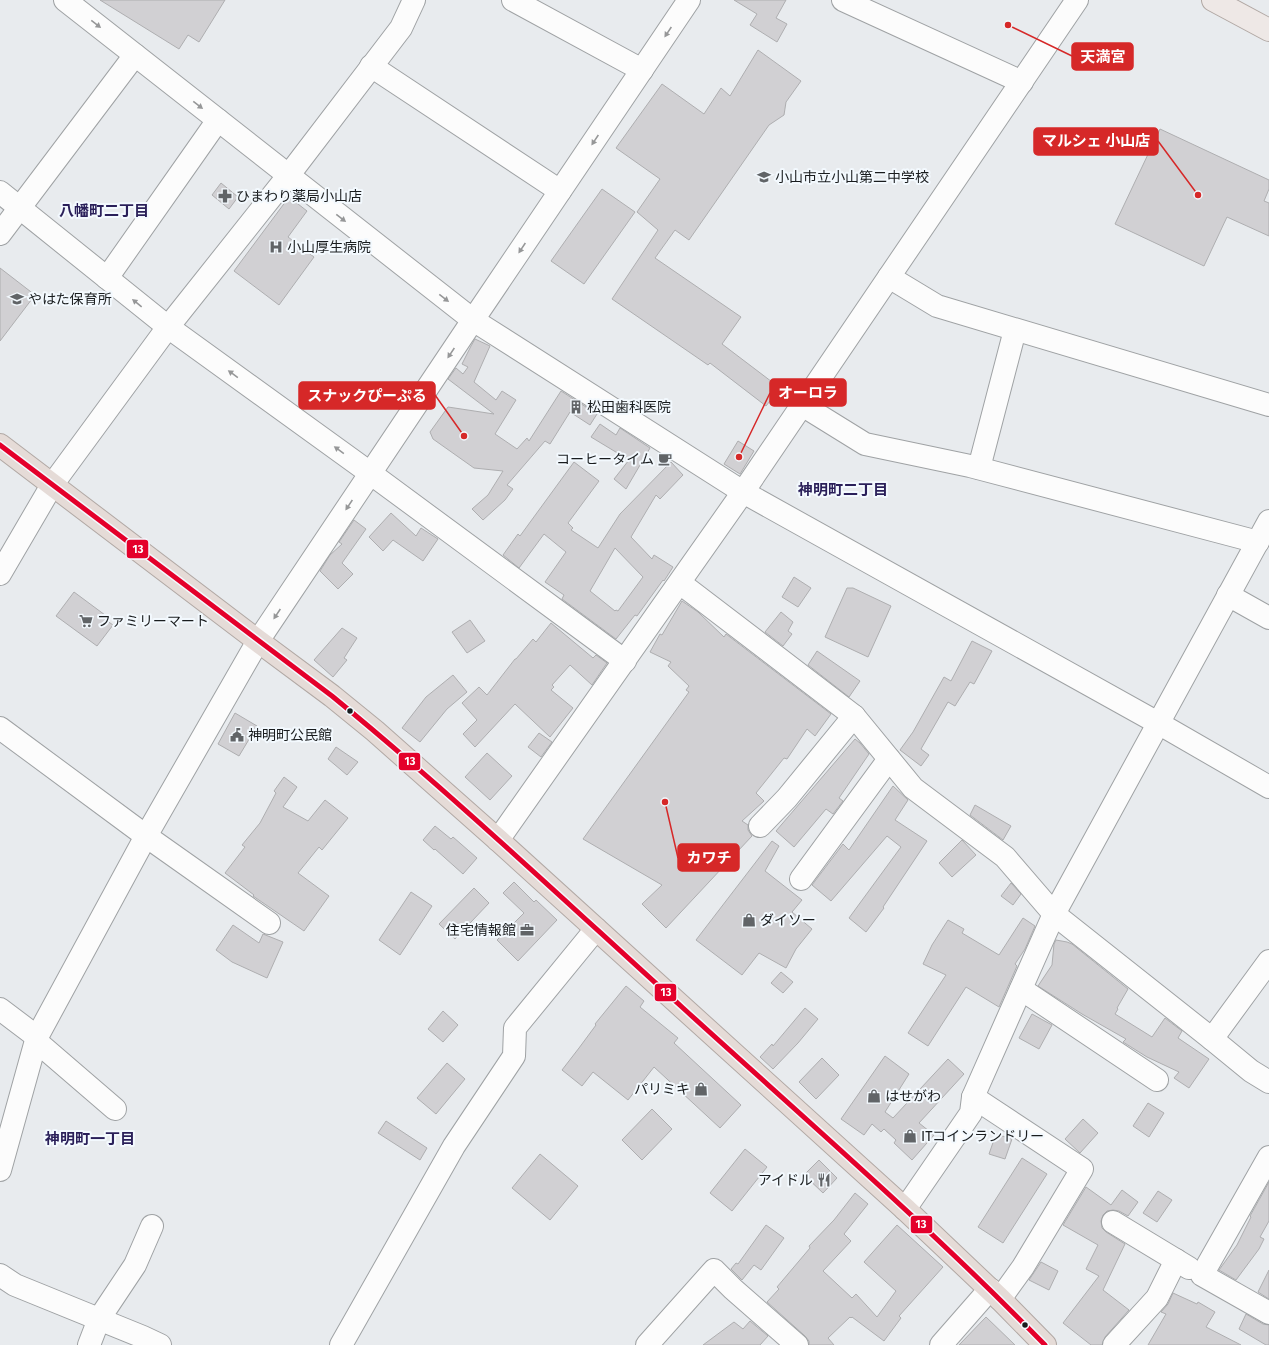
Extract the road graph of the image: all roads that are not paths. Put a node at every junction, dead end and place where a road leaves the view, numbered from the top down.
1 (66, 0) edge
2 (414, 0) edge
3 (513, 0) edge
4 (689, 0) edge
5 (843, 0) edge
6 (1077, 0) edge
7 (1213, 0) edge
8 (1269, 30) edge
9 (135, 55) junction
10 (371, 66) junction
11 (642, 70) junction
12 (1022, 82) junction
13 (218, 120) junction
14 (288, 176) junction
15 (560, 191) junction
16 (0, 192) edge
17 (20, 208) junction
18 (0, 234) edge
19 (889, 277) junction
20 (107, 278) junction
21 (473, 320) junction
22 (168, 327) junction
23 (1015, 330) junction
24 (802, 405) junction
25 (1269, 405) edge
26 (0, 445) edge
27 (979, 468) junction
28 (370, 473) junction
29 (52, 484) junction
30 (743, 492) junction
31 (1269, 521) edge
32 (1258, 542) junction
33 (0, 574) edge
34 (680, 582) junction
35 (1228, 595) junction
36 (1269, 618) edge
37 (258, 642) junction
38 (625, 661) junction
39 (854, 716) junction
40 (1158, 722) junction
41 (0, 728) edge
42 (889, 759) junction
43 (1269, 786) edge
44 (760, 826) dead end
45 (146, 836) junction
46 (498, 840) junction
47 (801, 879) dead end
48 (1054, 914) junction
49 (269, 923) dead end
50 (596, 929) junction
51 (1269, 962) edge
52 (1021, 990) junction
53 (0, 1009) edge
54 (1212, 1038) junction
55 (37, 1039) junction
56 (1157, 1080) dead end
57 (1269, 1082) edge
58 (973, 1097) junction
59 (115, 1109) dead end
60 (1269, 1157) edge
61 (0, 1170) edge
62 (904, 1209) junction
63 (1113, 1222) dead end
64 (152, 1226) dead end
65 (1176, 1260) junction
66 (0, 1276) edge
67 (1202, 1276) junction
68 (995, 1294) junction
69 (1269, 1314) edge
70 (99, 1319) junction
71 (89, 1345) edge
72 (160, 1345) edge
73 (341, 1345) edge
74 (647, 1345) edge
75 (797, 1345) edge
76 (941, 1345) edge
77 (1045, 1345) edge
78 (1114, 1345) edge

1 -> 9 street
2 - 10 street
3 - 11 street
4 -> 11 street
5 - 12 street
6 - 12 street
7 - 8 main road
9 -> 13 street
9 - 17 street
10 - 14 street
10 - 15 street
11 -> 15 street
12 - 19 street
13 - 14 street
13 - 20 street
14 -> 21 street
14 - 22 street
15 -> 21 street
16 - 17 street
17 - 18 street
17 - 20 street
19 - 23 street
19 - 24 street
22 -> 20 street
21 -> 28 street
21 - 30 street
28 -> 22 street
22 - 29 street
23 - 25 street
23 - 27 street
24 - 27 street
24 - 30 street
26 - 29 highway
27 - 32 street
28 -> 37 street
28 - 38 street
29 - 33 street
29 - 37 highway
30 - 34 street
30 - 40 street
31 - 32 street
32 - 35 street
34 - 38 street
34 - 39 street
35 - 36 street
35 - 40 street
37 - 45 street
37 - 46 highway
38 - 46 street
39 - 42 street
39 - 44 street
40 - 43 street
40 - 48 street
41 - 45 street
42 - 47 street
42 - 48 street
45 - 49 street
45 - 55 street
46 - 50 highway
48 - 52 street
48 - 54 street
50 - 62 highway
50 - 73 street
51 - 54 street
52 - 56 street
52 - 58 street
53 - 55 street
54 - 57 street
55 - 59 street
55 - 61 street
58 - 62 street
58 - 68 street
60 - 67 street
62 - 68 highway
63 - 65 street
64 - 70 street
65 - 67 street
65 - 78 street
66 - 70 street
67 - 69 street
68 - 76 street
68 - 77 highway
70 - 71 street
70 - 72 street
74 - 75 street

